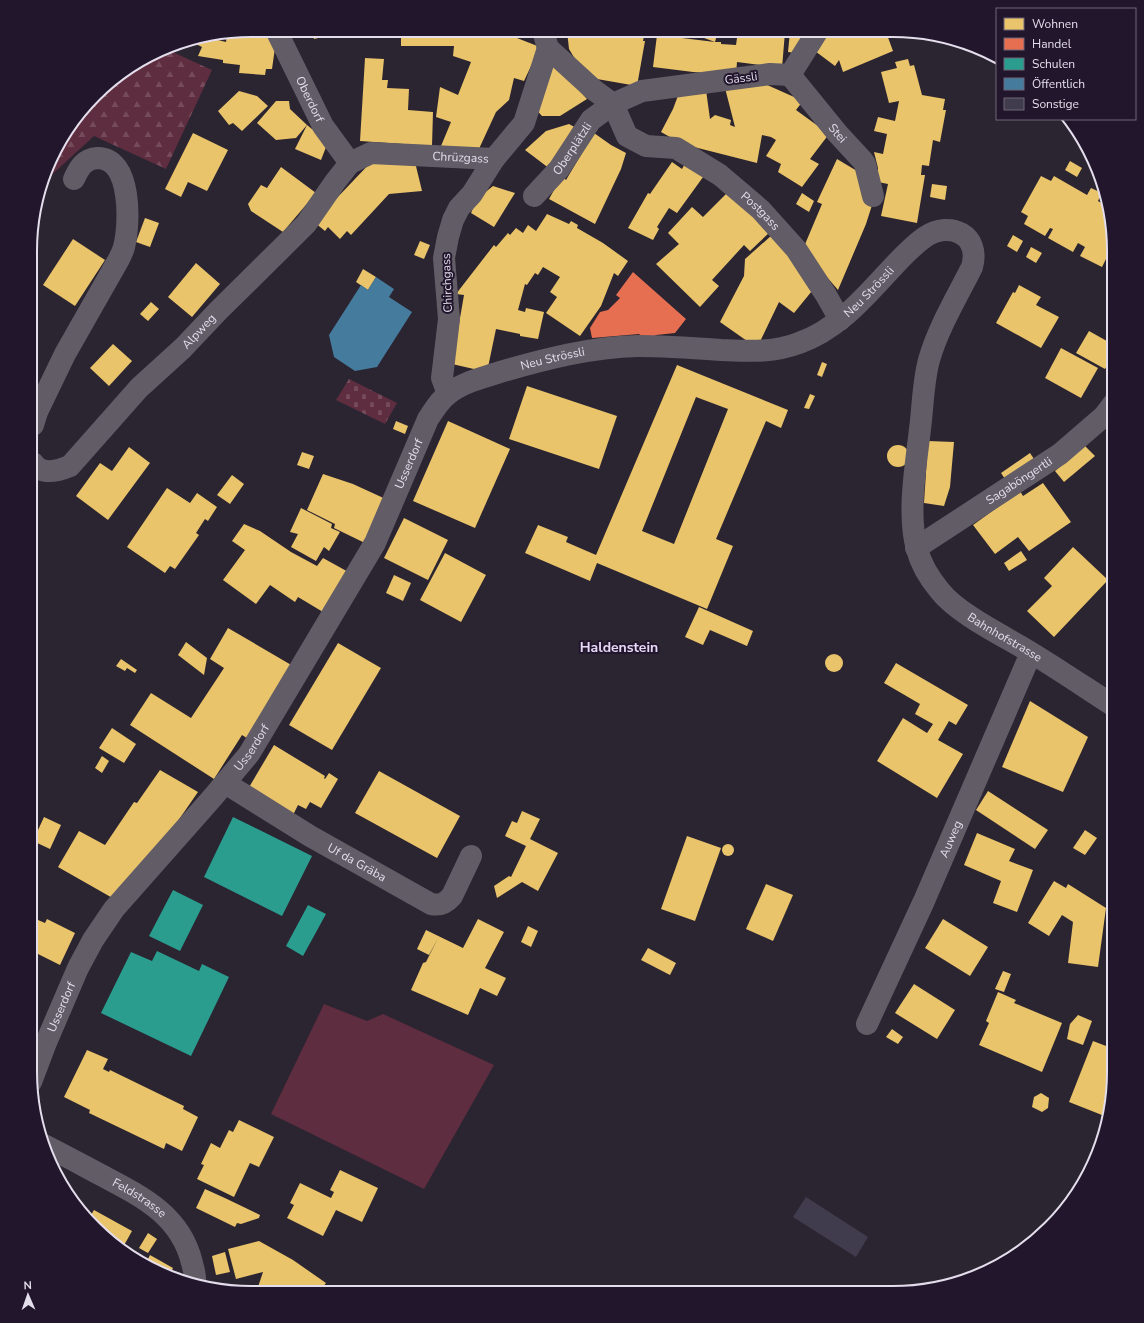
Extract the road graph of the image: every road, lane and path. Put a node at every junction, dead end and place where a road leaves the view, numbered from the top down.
1 (279, 37) edge
2 (814, 37) edge
3 (546, 39) edge
4 (790, 75) junction
5 (613, 104) junction
6 (494, 159) junction
7 (350, 163) junction
8 (74, 179) dead end
9 (534, 196) dead end
10 (873, 196) dead end
11 (840, 320) junction
12 (448, 394) junction
13 (37, 412) edge
14 (1107, 412) edge
15 (37, 467) edge
16 (916, 548) junction
17 (1031, 653) junction
18 (1107, 702) edge
19 (225, 783) junction
20 (471, 856) dead end
21 (867, 1024) dead end
22 (37, 1066) edge
23 (51, 1148) edge
24 (195, 1279) edge

1 - 7 street, Oberdorf
2 - 4 street
3 - 5 street
3 - 6 street, Chrüzgass
4 - 5 street, Gässli
4 - 10 street, Stei
5 - 9 street, Oberplätzli
5 - 11 street, Postgass
6 - 7 street, Chrüzgass
6 - 12 street, Chirchgass
7 - 15 street, Alpweg
8 - 13 street
11 - 12 street, Neu Strössli
11 - 16 street, Neu Strössli
12 - 19 street, Usserdorf
14 - 16 street, Sagaböngertli
16 - 17 street, Bahnhofstrasse
17 - 18 street, Bahnhofstrasse
17 - 21 street, Auweg
19 - 20 street, Uf da Gräba
19 - 22 street, Usserdorf
23 - 24 street, Feldstrasse

